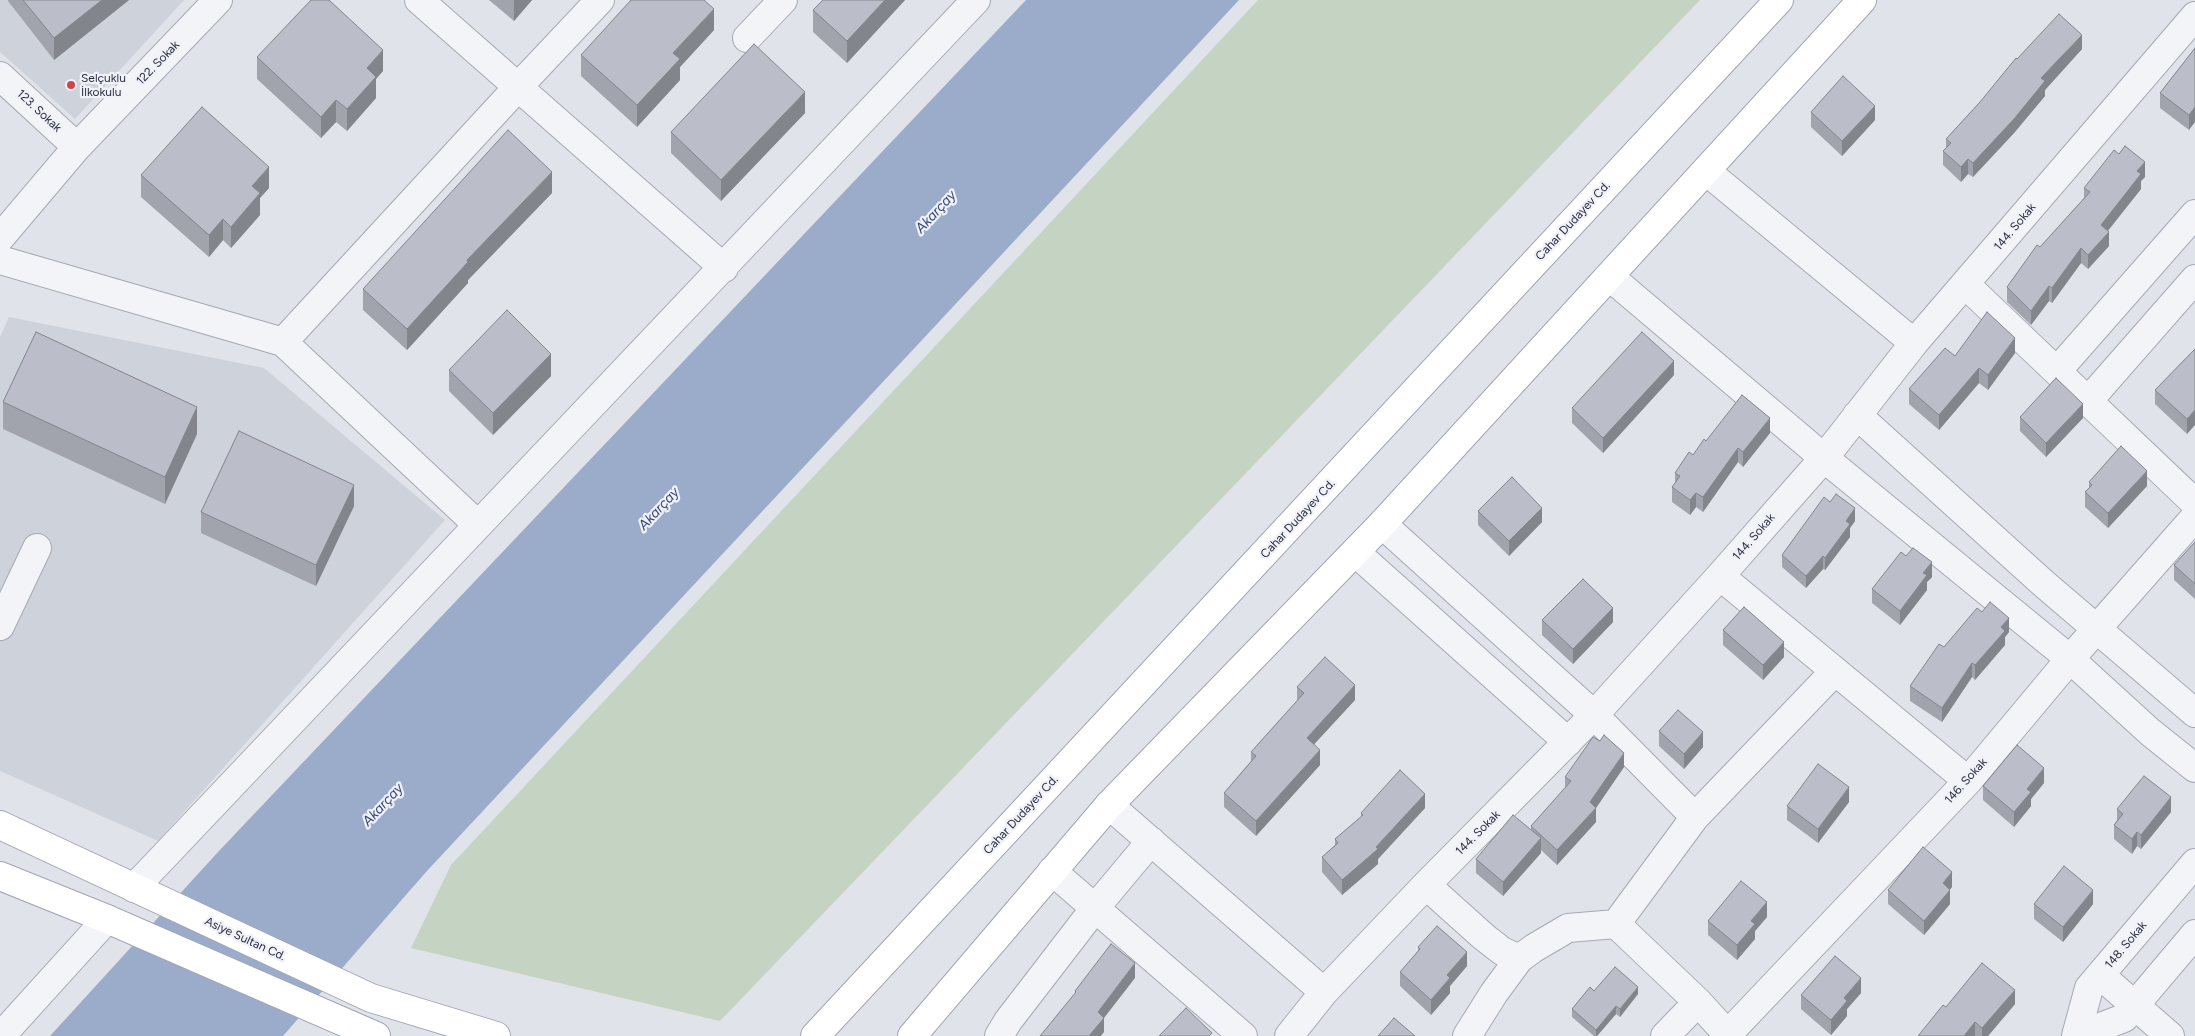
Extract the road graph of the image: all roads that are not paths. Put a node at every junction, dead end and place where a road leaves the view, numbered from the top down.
1 (218, 0) edge
2 (419, 0) edge
3 (600, 0) edge
4 (783, 0) edge
5 (976, 0) edge
6 (1779, 0) edge
7 (1862, 0) edge
8 (2195, 16) edge
9 (747, 38) dead end
10 (0, 76) edge
11 (518, 87) junction
12 (77, 147) junction
13 (1706, 171) junction
14 (2195, 214) edge
15 (0, 238) edge
16 (0, 260) edge
17 (724, 268) junction
18 (1610, 277) junction
19 (2195, 279) edge
20 (1966, 284) junction
21 (284, 342) junction
22 (1914, 343) junction
23 (2057, 371) junction
24 (2088, 401) junction
25 (1857, 415) junction
26 (1824, 458) junction
27 (2195, 503) edge
28 (2195, 517) edge
29 (1382, 524) junction
30 (478, 525) junction
31 (37, 548) dead end
32 (1355, 552) junction
33 (1720, 576) junction
34 (0, 626) edge
35 (2097, 629) junction
36 (2070, 659) junction
37 (1835, 671) junction
38 (2195, 713) edge
39 (1594, 715) junction
40 (1568, 742) junction
41 (2195, 768) edge
42 (1968, 780) junction
43 (1109, 805) junction
44 (1695, 817) junction
45 (0, 825) edge
46 (1151, 841) junction
47 (2195, 863) edge
48 (1052, 871) junction
49 (0, 876) edge
50 (1426, 885) junction
51 (134, 888) junction
52 (1095, 908) junction
53 (107, 919) junction
54 (1616, 924) junction
55 (2195, 934) edge
56 (1519, 960) junction
57 (2100, 975) junction
58 (1324, 992) junction
59 (1698, 1002) junction
60 (2135, 1005) junction
61 (1, 1036) edge
62 (376, 1036) edge
63 (496, 1036) edge
64 (815, 1036) edge
65 (912, 1036) edge
66 (999, 1036) edge
67 (1243, 1036) edge
68 (1290, 1036) edge
69 (1467, 1036) edge
70 (1665, 1036) edge
71 (1730, 1036) edge
72 (1758, 1036) edge
73 (2077, 1036) edge
74 (2170, 1036) edge

1 - 12 street, 122. Sokak
2 - 11 street
3 - 11 street
4 - 9 street
5 - 17 street
6 - 64 main road, Cahar Dudayev Cd.
7 - 13 main road
8 - 20 street, 144. Sokak
10 - 12 street, 123. Sokak
11 - 17 street
11 - 21 street
12 - 15 street, 122. Sokak
13 - 18 main road
13 - 22 street
14 - 23 street
16 - 21 street
17 - 30 street
18 - 26 street
18 - 29 main road
19 - 24 street
20 - 22 street, 144. Sokak
20 - 23 street
21 - 30 street
22 - 25 street, 144. Sokak
23 - 24 street
24 - 27 street
25 - 26 street, 144. Sokak
25 - 35 street
26 - 33 street, 144. Sokak
26 - 36 street
28 - 35 street, 146. Sokak
29 - 32 main road
29 - 39 street
30 - 51 street
31 - 34 street
32 - 40 street
32 - 43 main road
33 - 37 street
33 - 39 street, 144. Sokak
35 - 36 street, 146. Sokak
35 - 38 street
36 - 41 street
36 - 42 street, 146. Sokak
37 - 42 street
37 - 44 street
39 - 40 street, 144. Sokak
39 - 44 street
40 - 50 street, 144. Sokak
42 - 71 street, 146. Sokak
43 - 46 street
43 - 48 main road
44 - 54 street
45 - 51 main road, Asiye Sultan Cd.
46 - 52 street
46 - 58 street
47 - 57 street, 148. Sokak
48 - 52 street
48 - 65 main road
49 - 53 main road
50 - 56 street
50 - 58 street, 144. Sokak
51 - 63 main road, Asiye Sultan Cd.
52 - 66 street
52 - 67 street
53 - 61 street
53 - 62 main road
54 - 56 street
54 - 59 street
55 - 60 street, 148. Sokak
56 - 69 street
57 - 60 street
57 - 73 street, 148. Sokak
58 - 68 street, 144. Sokak
59 - 70 street
59 - 71 street
60 - 73 street, 148. Sokak
60 - 74 street
71 - 72 street

